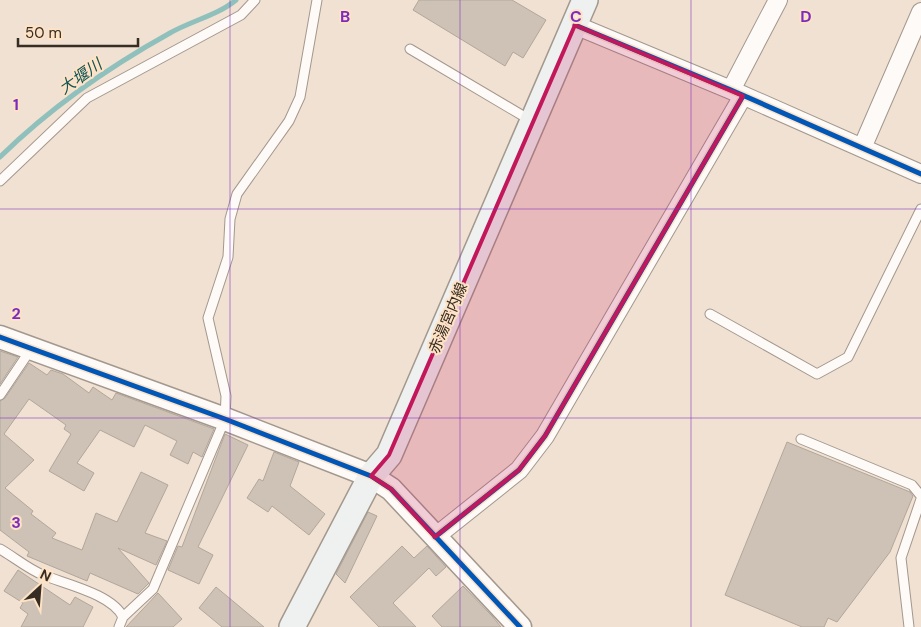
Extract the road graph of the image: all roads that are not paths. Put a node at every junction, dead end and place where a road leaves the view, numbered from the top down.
1 (255, 0) edge
2 (317, 0) edge
3 (585, 0) edge
4 (778, 0) edge
5 (921, 12) edge
6 (575, 25) junction
7 (410, 49) dead end
8 (737, 93) junction
9 (533, 121) junction
10 (862, 148) junction
11 (921, 174) edge
12 (0, 181) edge
13 (921, 208) edge
14 (710, 314) dead end
15 (0, 337) edge
16 (31, 349) junction
17 (0, 395) edge
18 (225, 419) junction
19 (801, 439) dead end
20 (371, 476) junction
21 (921, 498) edge
22 (435, 537) junction
23 (0, 549) edge
24 (123, 617) junction
25 (120, 627) edge
26 (292, 627) edge
27 (520, 627) edge
28 (909, 627) edge

1 - 12 lane
2 - 18 lane
3 - 6 main road, 赤湯宮内線
4 - 8 street
5 - 10 street
6 - 8 street
6 - 9 main road, 赤湯宮内線
7 - 9 lane
8 - 10 street
8 - 22 street
9 - 20 main road, 赤湯宮内線
10 - 11 street
13 - 14 lane
15 - 16 street
16 - 17 lane
16 - 18 street
18 - 20 street
18 - 24 lane
19 - 21 lane
20 - 22 street
20 - 26 main road, 赤湯宮内線
21 - 28 lane
22 - 27 street
23 - 24 lane
24 - 25 lane

